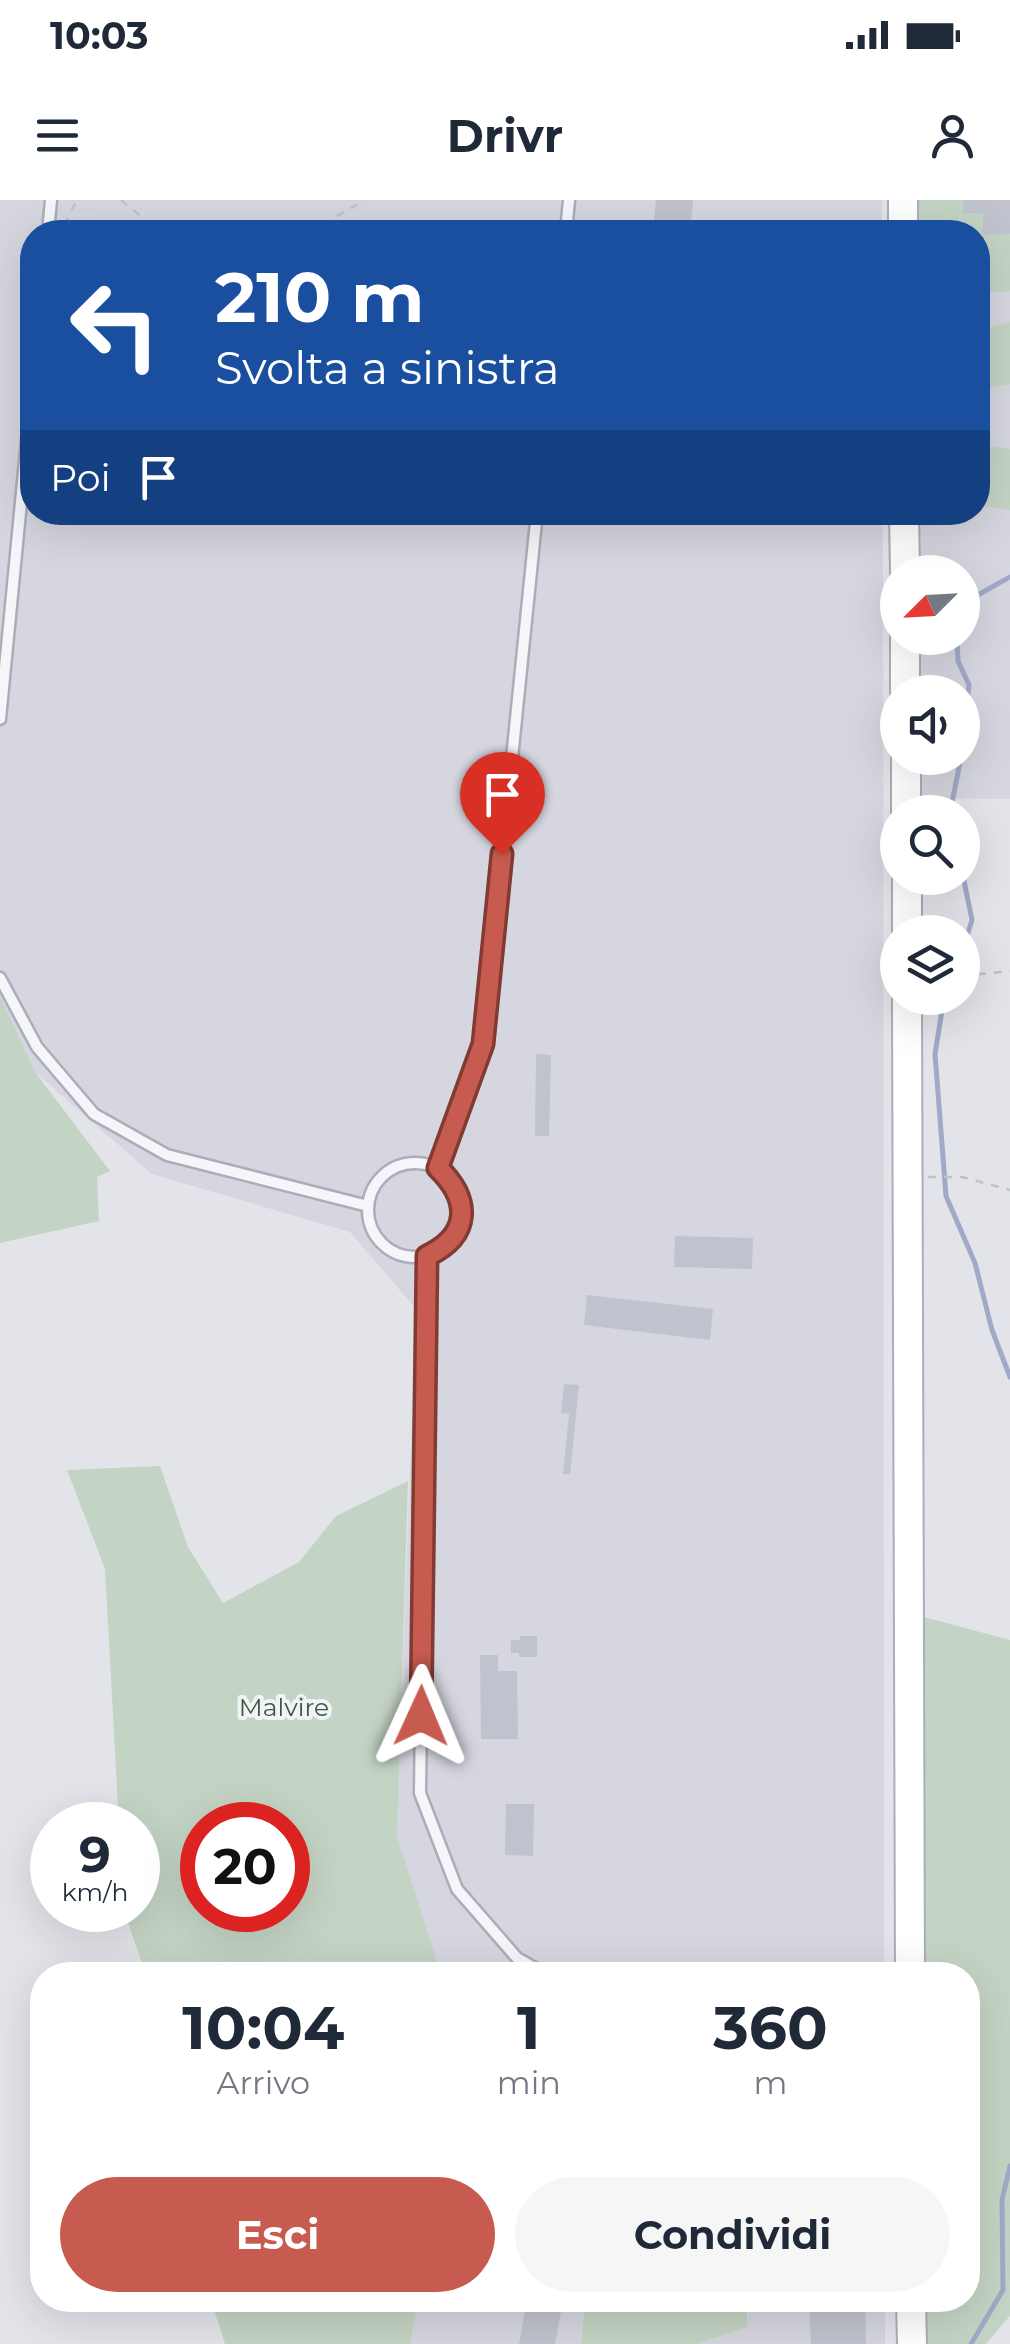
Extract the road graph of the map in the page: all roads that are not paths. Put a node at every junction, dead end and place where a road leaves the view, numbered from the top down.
1 (20, 511) edge
2 (537, 525) edge
3 (904, 525) edge
4 (905, 555) edge
5 (0, 643) edge
6 (6, 655) junction
7 (0, 719) edge
8 (0, 978) edge
9 (907, 1015) edge
10 (438, 1168) junction
11 (368, 1206) junction
12 (427, 1256) junction
13 (524, 1962) edge
14 (910, 1962) edge
15 (911, 2312) edge
16 (912, 2344) edge

1 - 6 lane
2 - 10 lane
3 - 4 main road
5 - 6 lane
6 - 7 lane
8 - 11 lane
9 - 14 main road
10 - 11 lane
10 - 12 lane
11 - 12 lane
12 - 13 lane
15 - 16 main road

